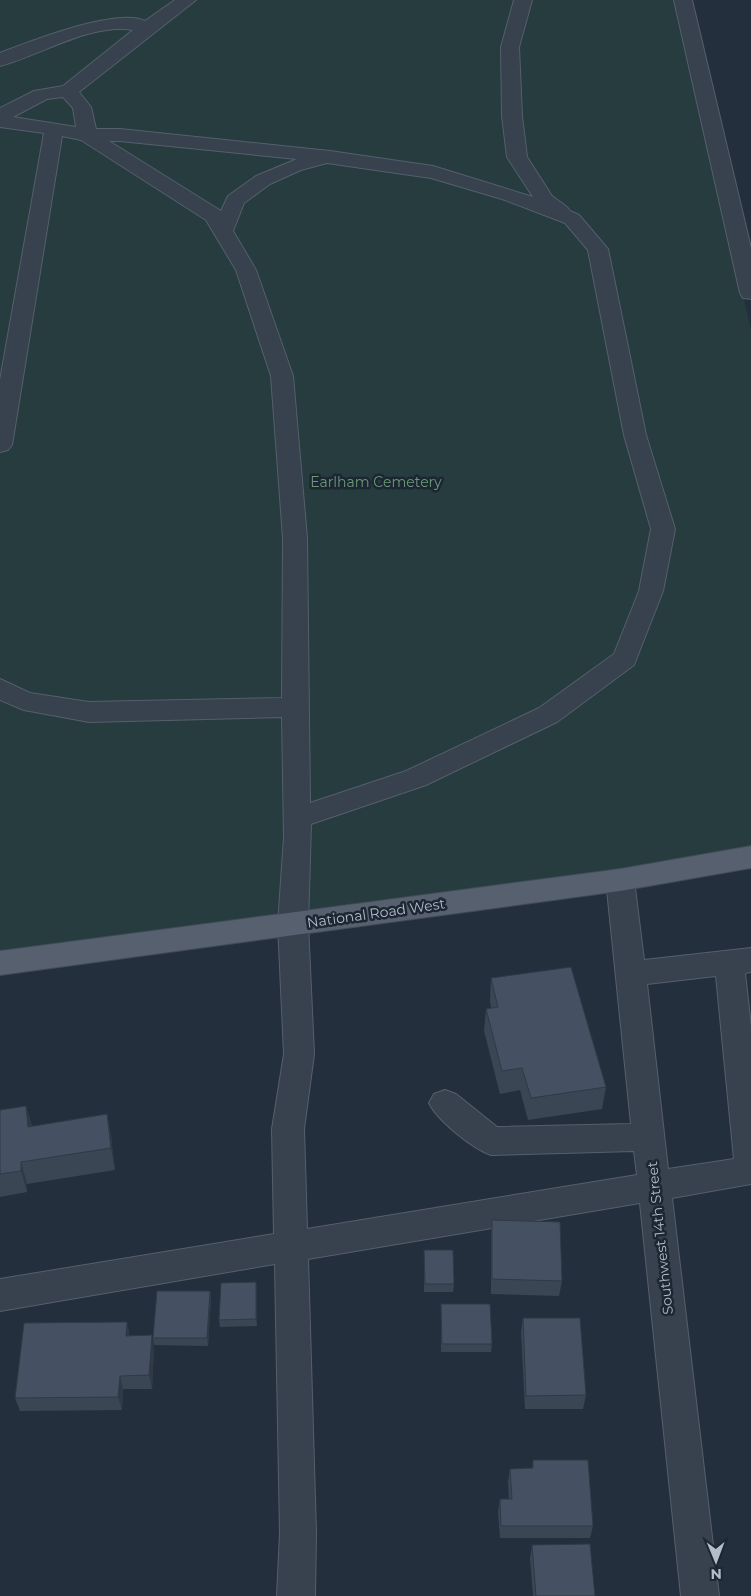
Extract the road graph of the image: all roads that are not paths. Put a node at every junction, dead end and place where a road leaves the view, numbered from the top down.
1 (187, 0) edge
2 (523, 0) edge
3 (683, 0) edge
4 (143, 31) junction
5 (0, 60) edge
6 (68, 91) junction
7 (0, 116) edge
8 (0, 121) edge
9 (54, 129) junction
10 (88, 135) junction
11 (330, 157) junction
12 (572, 220) junction
13 (223, 232) junction
14 (751, 293) edge
15 (0, 445) edge
16 (0, 688) edge
17 (295, 707) junction
18 (297, 818) junction
19 (751, 858) edge
20 (620, 880) junction
21 (293, 924) junction
22 (740, 962) edge
23 (0, 964) edge
24 (631, 974) junction
25 (445, 1103) dead end
26 (649, 1137) junction
27 (751, 1169) edge
28 (654, 1186) junction
29 (290, 1247) junction
30 (0, 1295) edge
31 (296, 1596) edge
32 (700, 1596) edge

1 - 4 street
2 - 12 street
3 - 14 street
4 - 5 street
4 - 6 street
6 - 7 street
6 - 10 street
8 - 9 street
9 - 10 street
9 - 15 street
10 - 11 street
10 - 13 street
11 - 12 street
11 - 13 street
12 - 18 street
13 - 17 street
16 - 17 street
17 - 18 street
18 - 21 street
19 - 20 main road, National Road West
20 - 21 main road, National Road West
20 - 24 street, Southwest 14th Street
21 - 23 main road, National Road West
21 - 29 street
22 - 24 street
22 - 27 street
24 - 26 street, Southwest 14th Street
25 - 26 street
26 - 28 street, Southwest 14th Street
27 - 28 street
28 - 29 street
28 - 32 street, Southwest 14th Street
29 - 30 street
29 - 31 street

